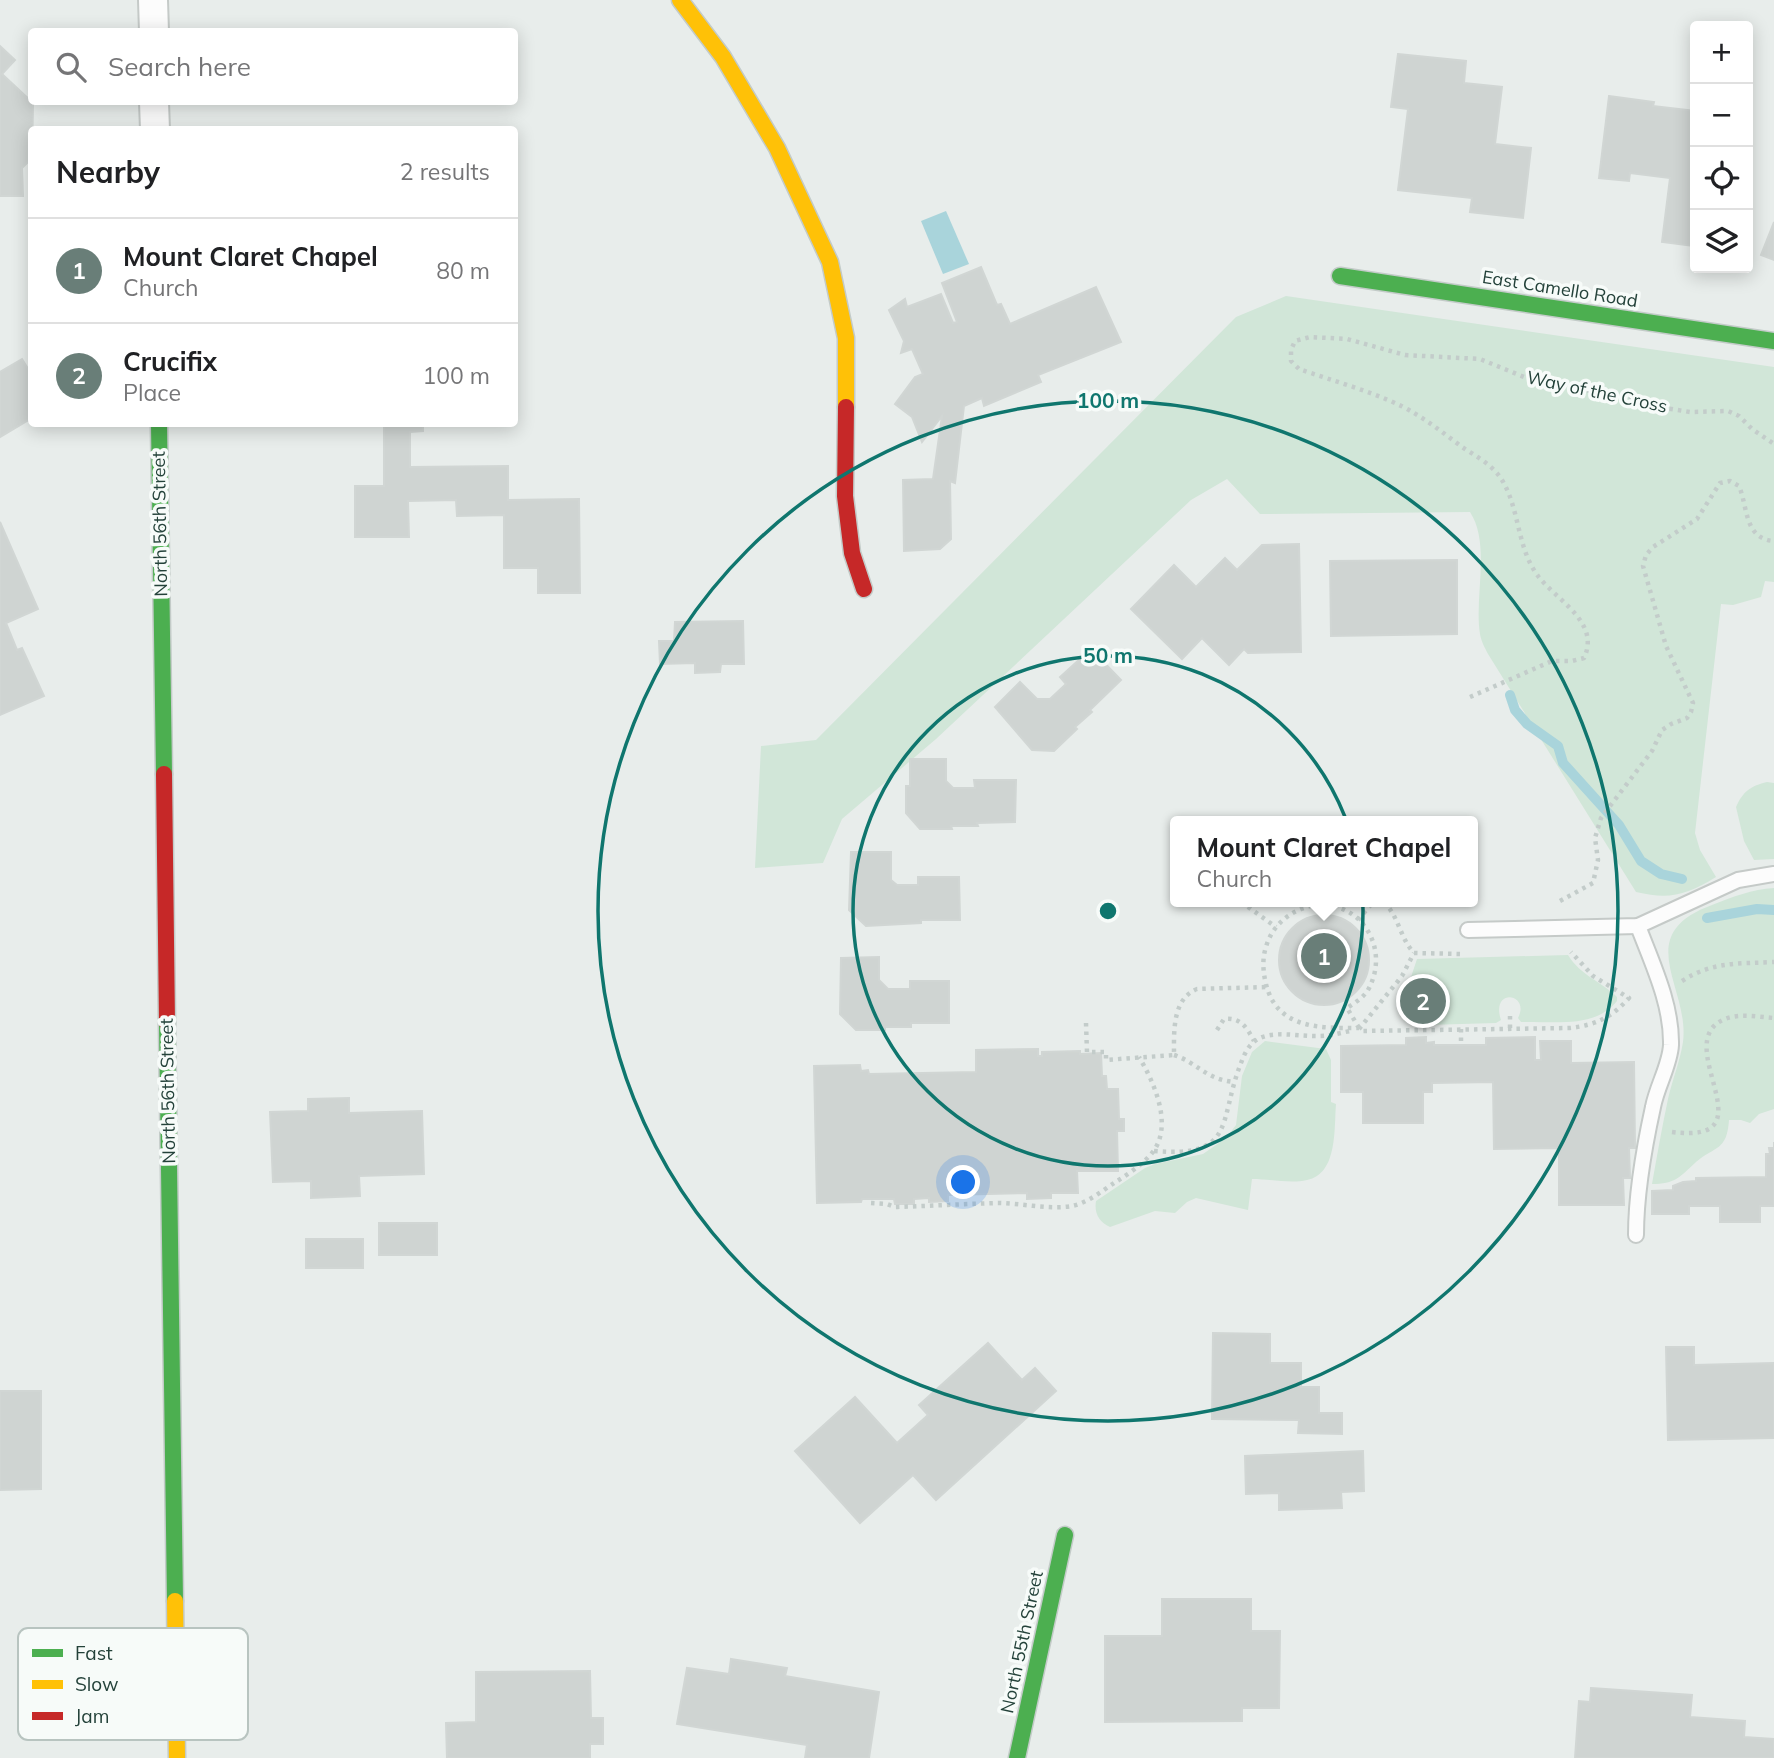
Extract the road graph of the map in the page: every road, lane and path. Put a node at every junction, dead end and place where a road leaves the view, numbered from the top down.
1 (153, 0) edge
2 (680, 0) edge
3 (153, 28) edge
4 (155, 105) edge
5 (155, 126) edge
6 (1340, 276) dead end
7 (1774, 341) edge
8 (159, 427) edge
9 (1774, 444) edge
10 (1774, 541) edge
11 (864, 589) dead end
12 (1470, 698) dead end
13 (1774, 874) edge
14 (1560, 901) dead end
15 (1248, 907) edge
16 (1307, 907) edge
17 (1340, 907) edge
18 (1369, 907) edge
19 (1388, 907) edge
20 (1358, 920) junction
21 (1638, 926) junction
22 (1276, 927) junction
23 (1468, 930) dead end
24 (1563, 951) dead end
25 (1414, 953) junction
26 (1473, 954) dead end
27 (1774, 962) edge
28 (1267, 987) junction
29 (1662, 994) junction
30 (1629, 998) junction
31 (1510, 1014) dead end
32 (1774, 1018) edge
33 (1086, 1023) dead end
34 (1359, 1028) junction
35 (1510, 1028) junction
36 (1461, 1029) junction
37 (1217, 1030) dead end
38 (1254, 1041) junction
39 (1461, 1045) dead end
40 (1174, 1055) junction
41 (1139, 1057) junction
42 (1234, 1082) junction
43 (1723, 1089) dead end
44 (1723, 1123) dead end
45 (1649, 1130) junction
46 (1154, 1151) junction
47 (871, 1203) dead end
48 (1636, 1235) dead end
49 (1065, 1535) dead end
50 (175, 1628) edge
51 (177, 1740) edge
52 (177, 1758) edge
53 (1017, 1758) edge

1 - 3 street
2 - 11 street
4 - 5 street
6 - 7 street, East Camello Road
8 - 50 street, North 56th Street
9 - 12 path, Way of the Cross
10 - 14 path
13 - 21 lane
15 - 22 path
16 - 22 path
17 - 20 path
18 - 20 path
19 - 25 path
20 - 34 path
21 - 23 lane
21 - 29 lane
22 - 28 path
24 - 30 path
25 - 26 path
25 - 34 path
27 - 29 path
28 - 34 path
28 - 40 path
29 - 30 path
29 - 45 lane
30 - 35 path
31 - 35 path
32 - 43 path
33 - 41 path
34 - 36 path
34 - 38 path
35 - 36 path
36 - 39 path
37 - 38 path
38 - 42 path
40 - 41 path
40 - 42 path
41 - 46 path
42 - 46 path
44 - 45 path
45 - 48 lane
46 - 47 path
49 - 53 street, North 55th Street
51 - 52 street, North 56th Street

